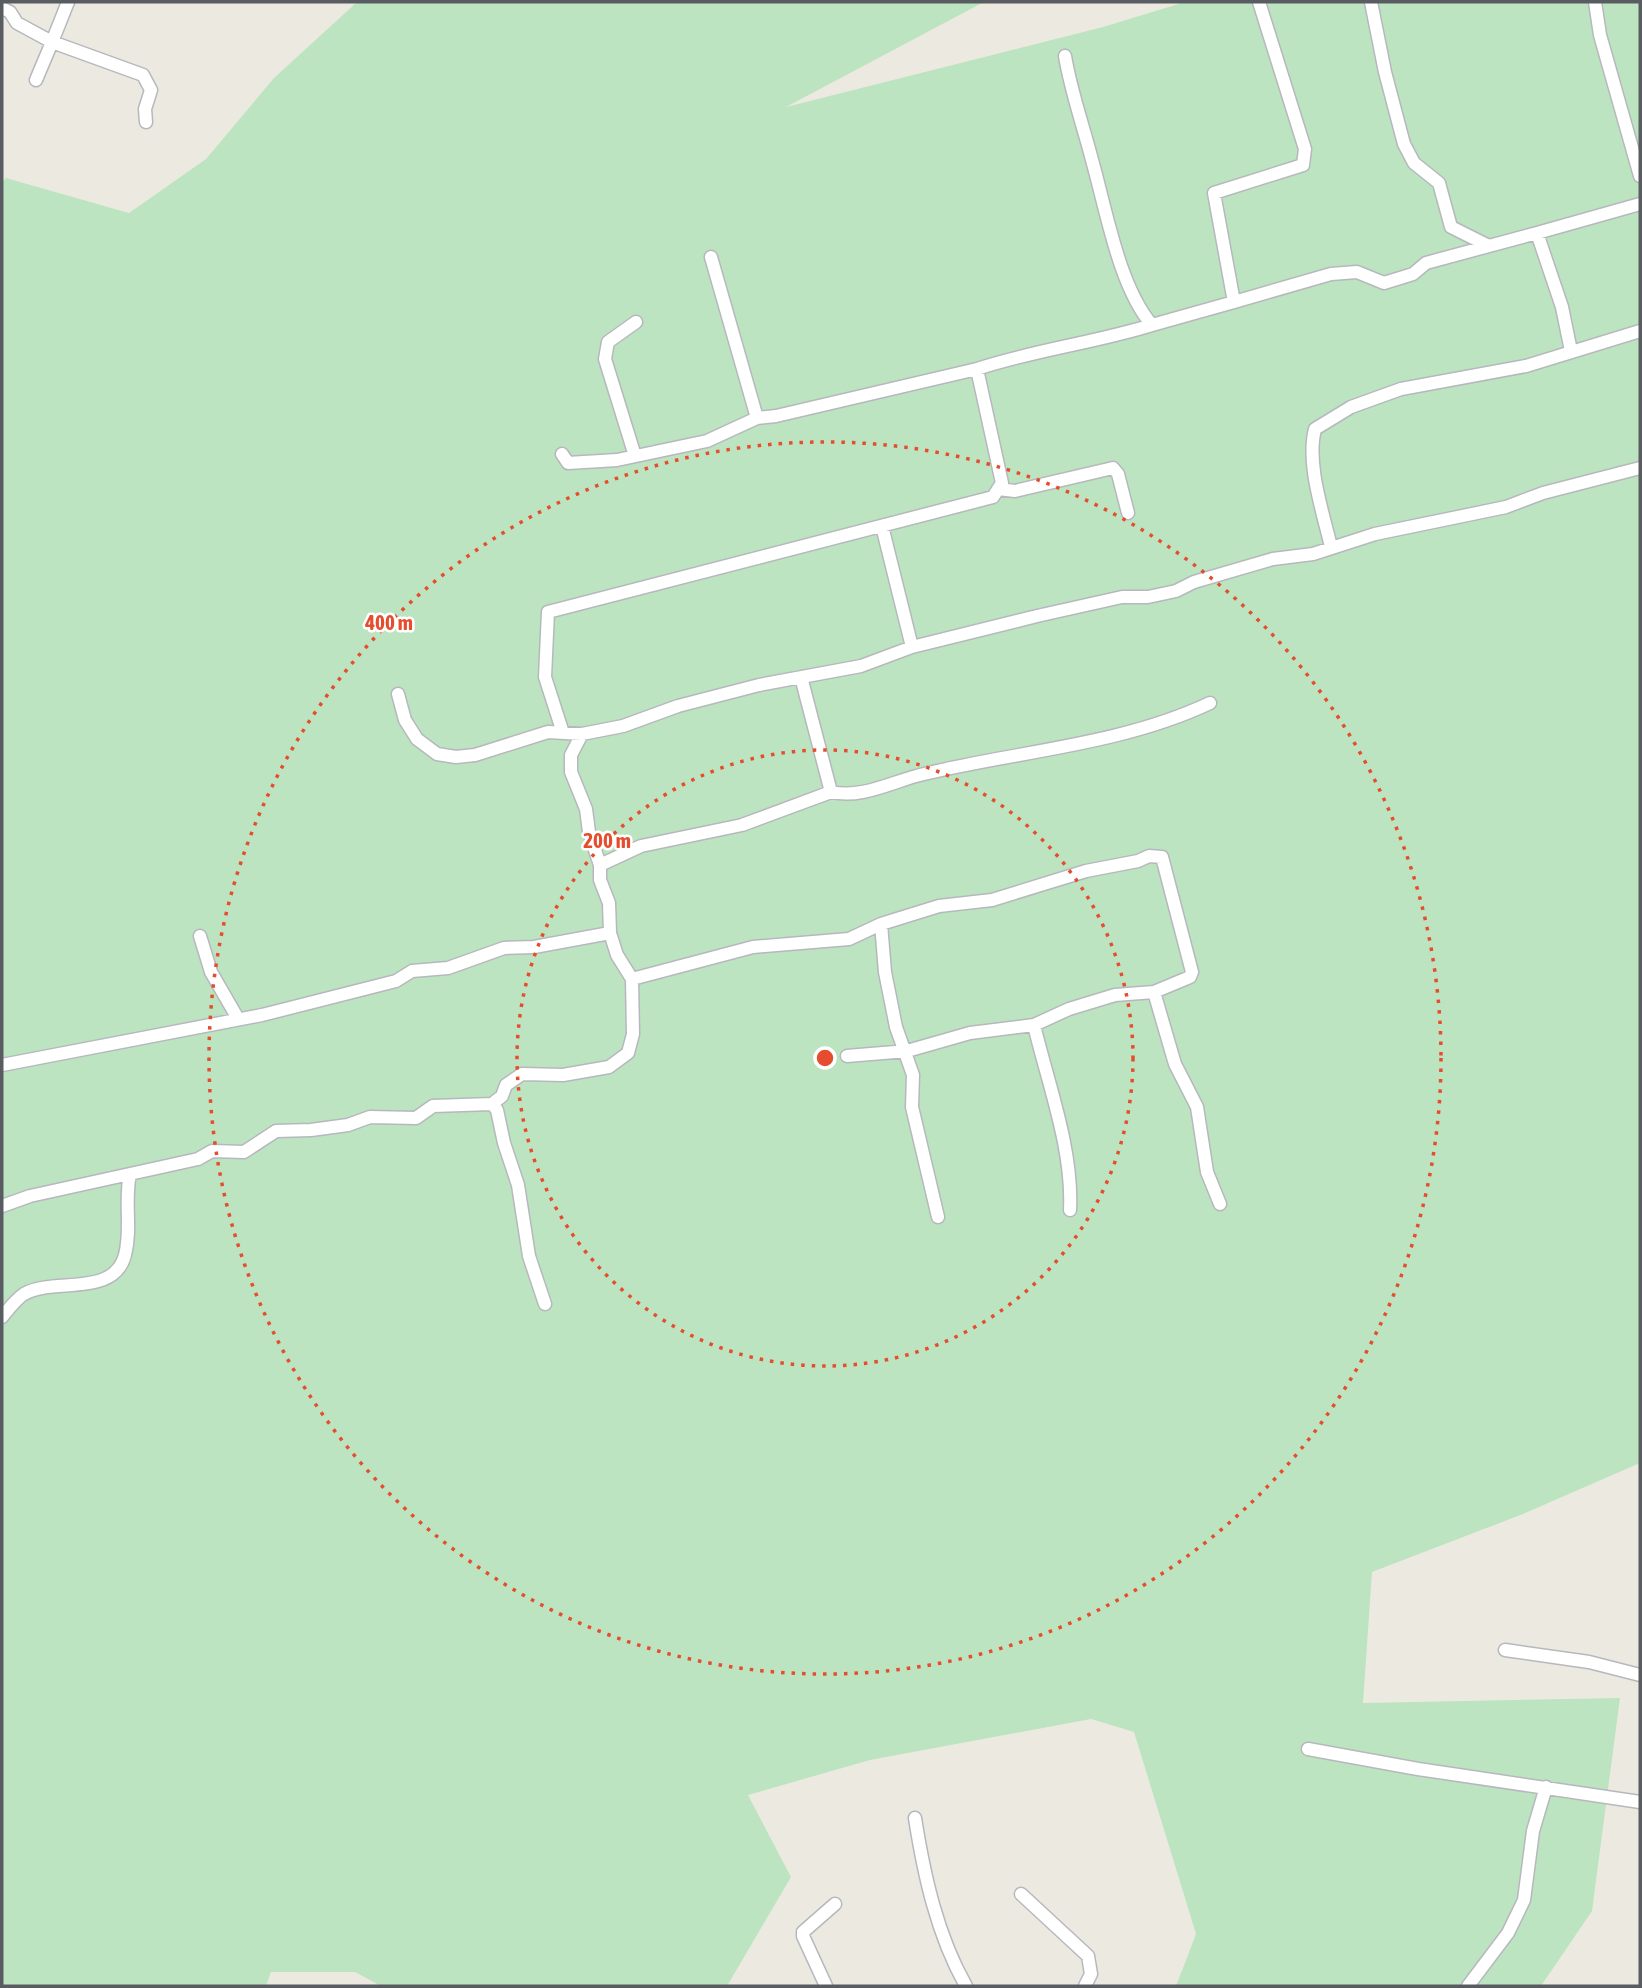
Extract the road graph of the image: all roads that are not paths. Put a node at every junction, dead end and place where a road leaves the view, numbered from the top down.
1 (68, 2) edge
2 (1259, 2) edge
3 (1371, 2) edge
4 (1595, 2) edge
5 (2, 8) edge
6 (52, 42) junction
7 (1065, 56) dead end
8 (36, 80) dead end
9 (146, 122) dead end
10 (1640, 176) edge
11 (1640, 204) edge
12 (1537, 233) junction
13 (1489, 246) junction
14 (711, 257) dead end
15 (1234, 302) junction
16 (636, 322) dead end
17 (1152, 325) junction
18 (1640, 331) edge
19 (1571, 351) junction
20 (977, 369) junction
21 (757, 418) junction
22 (562, 454) dead end
23 (635, 456) junction
24 (1640, 468) edge
25 (998, 489) junction
26 (1128, 513) dead end
27 (882, 526) junction
28 (1331, 547) junction
29 (912, 647) junction
30 (801, 677) junction
31 (398, 694) dead end
32 (1210, 703) dead end
33 (563, 733) junction
34 (582, 734) junction
35 (831, 792) junction
36 (600, 865) junction
37 (881, 924) junction
38 (610, 933) junction
39 (200, 936) dead end
40 (632, 979) junction
41 (1154, 992) junction
42 (237, 1017) junction
43 (1034, 1025) junction
44 (907, 1051) junction
45 (848, 1056) dead end
46 (2, 1065) edge
47 (492, 1104) junction
48 (130, 1174) junction
49 (1220, 1204) dead end
50 (2, 1206) edge
51 (1070, 1210) dead end
52 (938, 1217) dead end
53 (545, 1304) dead end
54 (2, 1317) edge
55 (1505, 1650) dead end
56 (1640, 1675) edge
57 (1308, 1749) dead end
58 (1546, 1787) junction
59 (1640, 1802) edge
60 (915, 1818) dead end
61 (1021, 1894) dead end
62 (835, 1904) dead end
63 (827, 1986) edge
64 (966, 1986) edge
65 (1085, 1986) edge
66 (1468, 1986) edge

1 - 6 street
2 - 15 street
3 - 13 street
4 - 10 street
5 - 6 street
6 - 8 street
6 - 9 street
7 - 17 street
11 - 12 street
12 - 13 street
12 - 19 street
13 - 15 street
14 - 21 street
15 - 17 street
16 - 23 street
17 - 20 street
18 - 19 street
19 - 28 street
20 - 21 street
20 - 25 street
21 - 23 street
22 - 23 street
24 - 28 street
25 - 26 street
25 - 27 street
27 - 29 street
27 - 33 street
28 - 29 street
29 - 30 street
30 - 34 street
30 - 35 street
31 - 33 street
32 - 35 street
33 - 34 street
34 - 36 street
35 - 36 street
36 - 38 street
37 - 40 street
37 - 41 street
37 - 44 street
38 - 40 street
38 - 42 street
39 - 42 street
40 - 47 street
41 - 43 street
41 - 49 street
42 - 46 street
43 - 44 street
43 - 51 street
44 - 45 street
44 - 52 street
47 - 48 street
47 - 53 street
48 - 50 street
48 - 54 street
55 - 56 street
57 - 58 street
58 - 59 street
58 - 66 street
60 - 64 street
61 - 65 street
62 - 63 street

